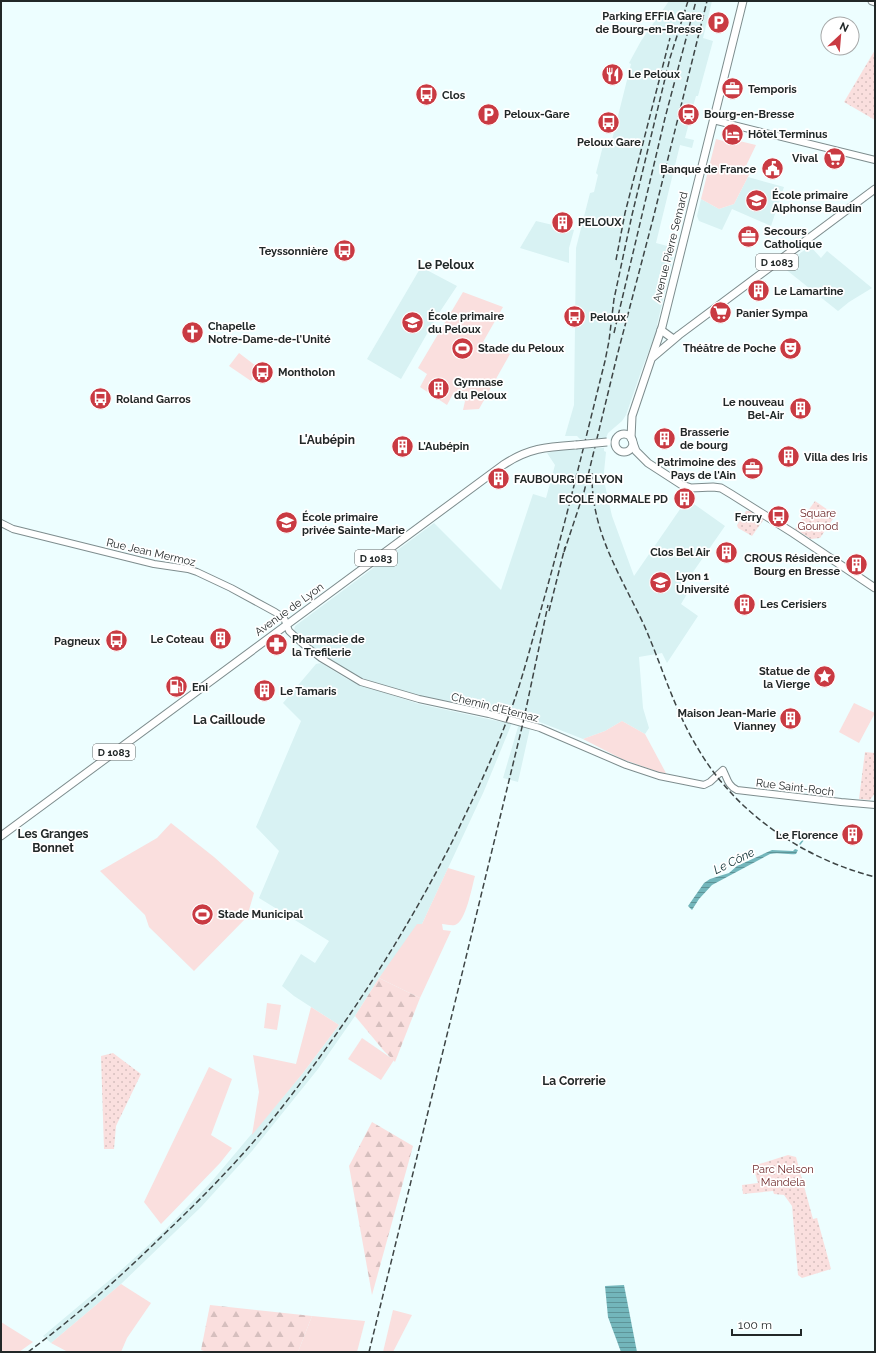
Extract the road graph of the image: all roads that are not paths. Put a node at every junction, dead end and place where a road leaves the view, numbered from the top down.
1 (743, 1) edge
2 (713, 120) junction
3 (875, 160) edge
4 (875, 189) edge
5 (661, 330) junction
6 (679, 335) junction
7 (672, 338) junction
8 (658, 342) junction
9 (652, 358) junction
10 (632, 416) junction
11 (632, 439) junction
12 (617, 440) junction
13 (626, 451) junction
14 (648, 463) junction
15 (1, 523) edge
16 (875, 588) edge
17 (286, 624) junction
18 (713, 780) junction
19 (727, 782) junction
20 (875, 805) edge
21 (1, 836) edge

1 - 2 main road, Avenue Pierre Semard
2 - 3 street
2 - 5 main road, Avenue Pierre Semard
4 - 6 main road, D 1083
5 - 7 main road
5 - 8 main road, Avenue Pierre Semard
6 - 7 main road, D 1083
6 - 9 main road, D 1083
7 - 8 main road, D 1083
8 - 9 main road, Avenue Pierre Semard / D 1083
9 - 10 main road, D 1083
10 - 11 main road
10 - 12 main road, D 1083
11 - 12 main road
11 - 13 main road
11 - 14 main road
12 - 13 main road
12 - 17 main road, Avenue de Lyon / D 1083, bridge
13 - 14 main road
14 - 16 main road
15 - 17 street, Rue Jean Mermoz
17 - 18 street, Chemin d'Eternaz
17 - 21 main road, Avenue de Lyon / D 1083
18 - 19 street, Chemin d'Eternaz
18 - 19 street
19 - 20 street, Rue Saint-Roch

